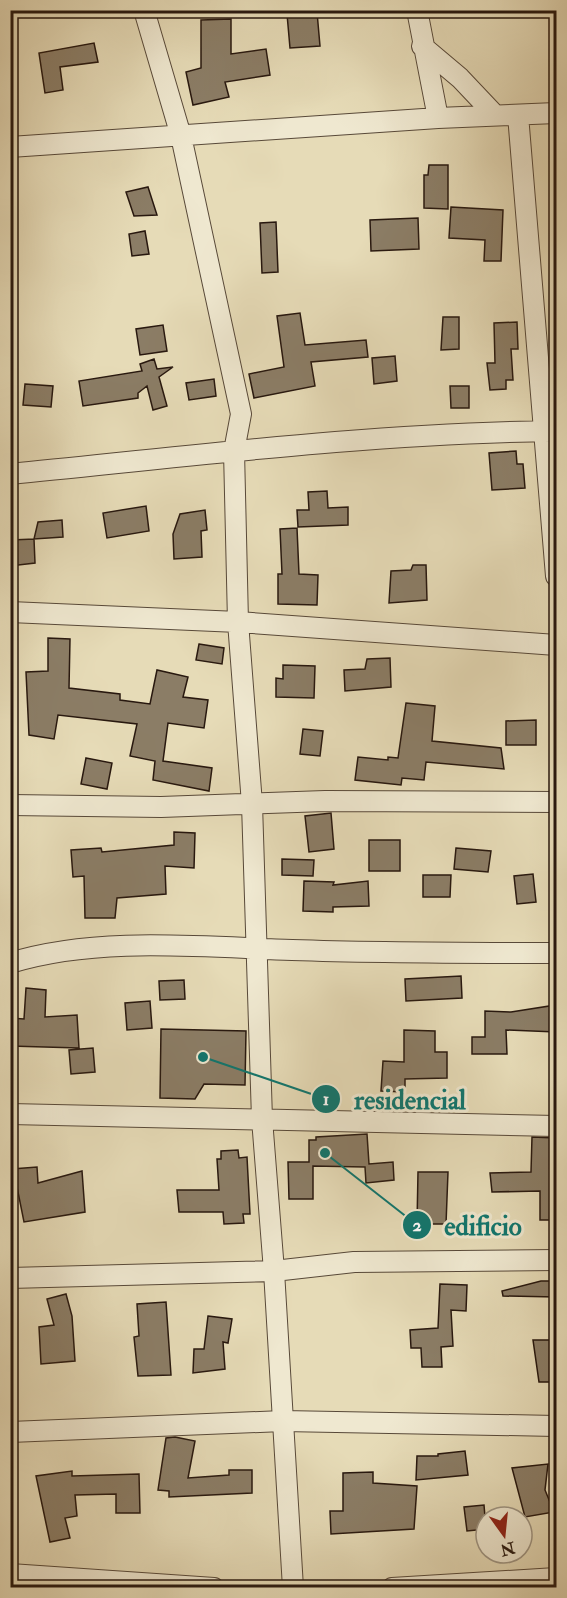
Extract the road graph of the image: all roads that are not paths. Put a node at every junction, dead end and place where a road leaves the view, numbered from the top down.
1 (144, 10) edge
2 (417, 10) edge
3 (422, 46) junction
4 (556, 113) edge
5 (495, 115) junction
6 (518, 115) junction
7 (438, 118) junction
8 (181, 136) junction
9 (10, 147) edge
10 (549, 431) edge
11 (234, 452) junction
12 (10, 474) edge
13 (556, 576) edge
14 (10, 612) edge
15 (238, 622) junction
16 (556, 645) edge
17 (556, 802) edge
18 (252, 804) junction
19 (10, 805) edge
20 (258, 949) junction
21 (556, 953) edge
22 (10, 963) edge
23 (10, 1114) edge
24 (262, 1119) junction
25 (556, 1126) edge
26 (556, 1260) edge
27 (274, 1271) junction
28 (10, 1278) edge
29 (283, 1421) junction
30 (556, 1426) edge
31 (10, 1432) edge
32 (10, 1574) edge
33 (556, 1578) edge
34 (214, 1587) edge
35 (293, 1587) edge
36 (392, 1587) edge

1 - 8 street
2 - 3 street
3 - 5 street
3 - 7 street
4 - 6 street
5 - 6 street
5 - 7 street
6 - 10 street
7 - 8 street
8 - 9 street
8 - 11 street
10 - 11 street
10 - 13 street
11 - 12 street
11 - 15 street
14 - 15 street
15 - 16 street
15 - 18 street
17 - 18 street
18 - 19 street
18 - 20 street
20 - 21 street
20 - 22 street
20 - 24 street
23 - 24 street
24 - 25 street
24 - 27 street
26 - 27 street
27 - 28 street
27 - 29 street
29 - 30 street
29 - 31 street
29 - 35 street
32 - 34 street
33 - 36 street

